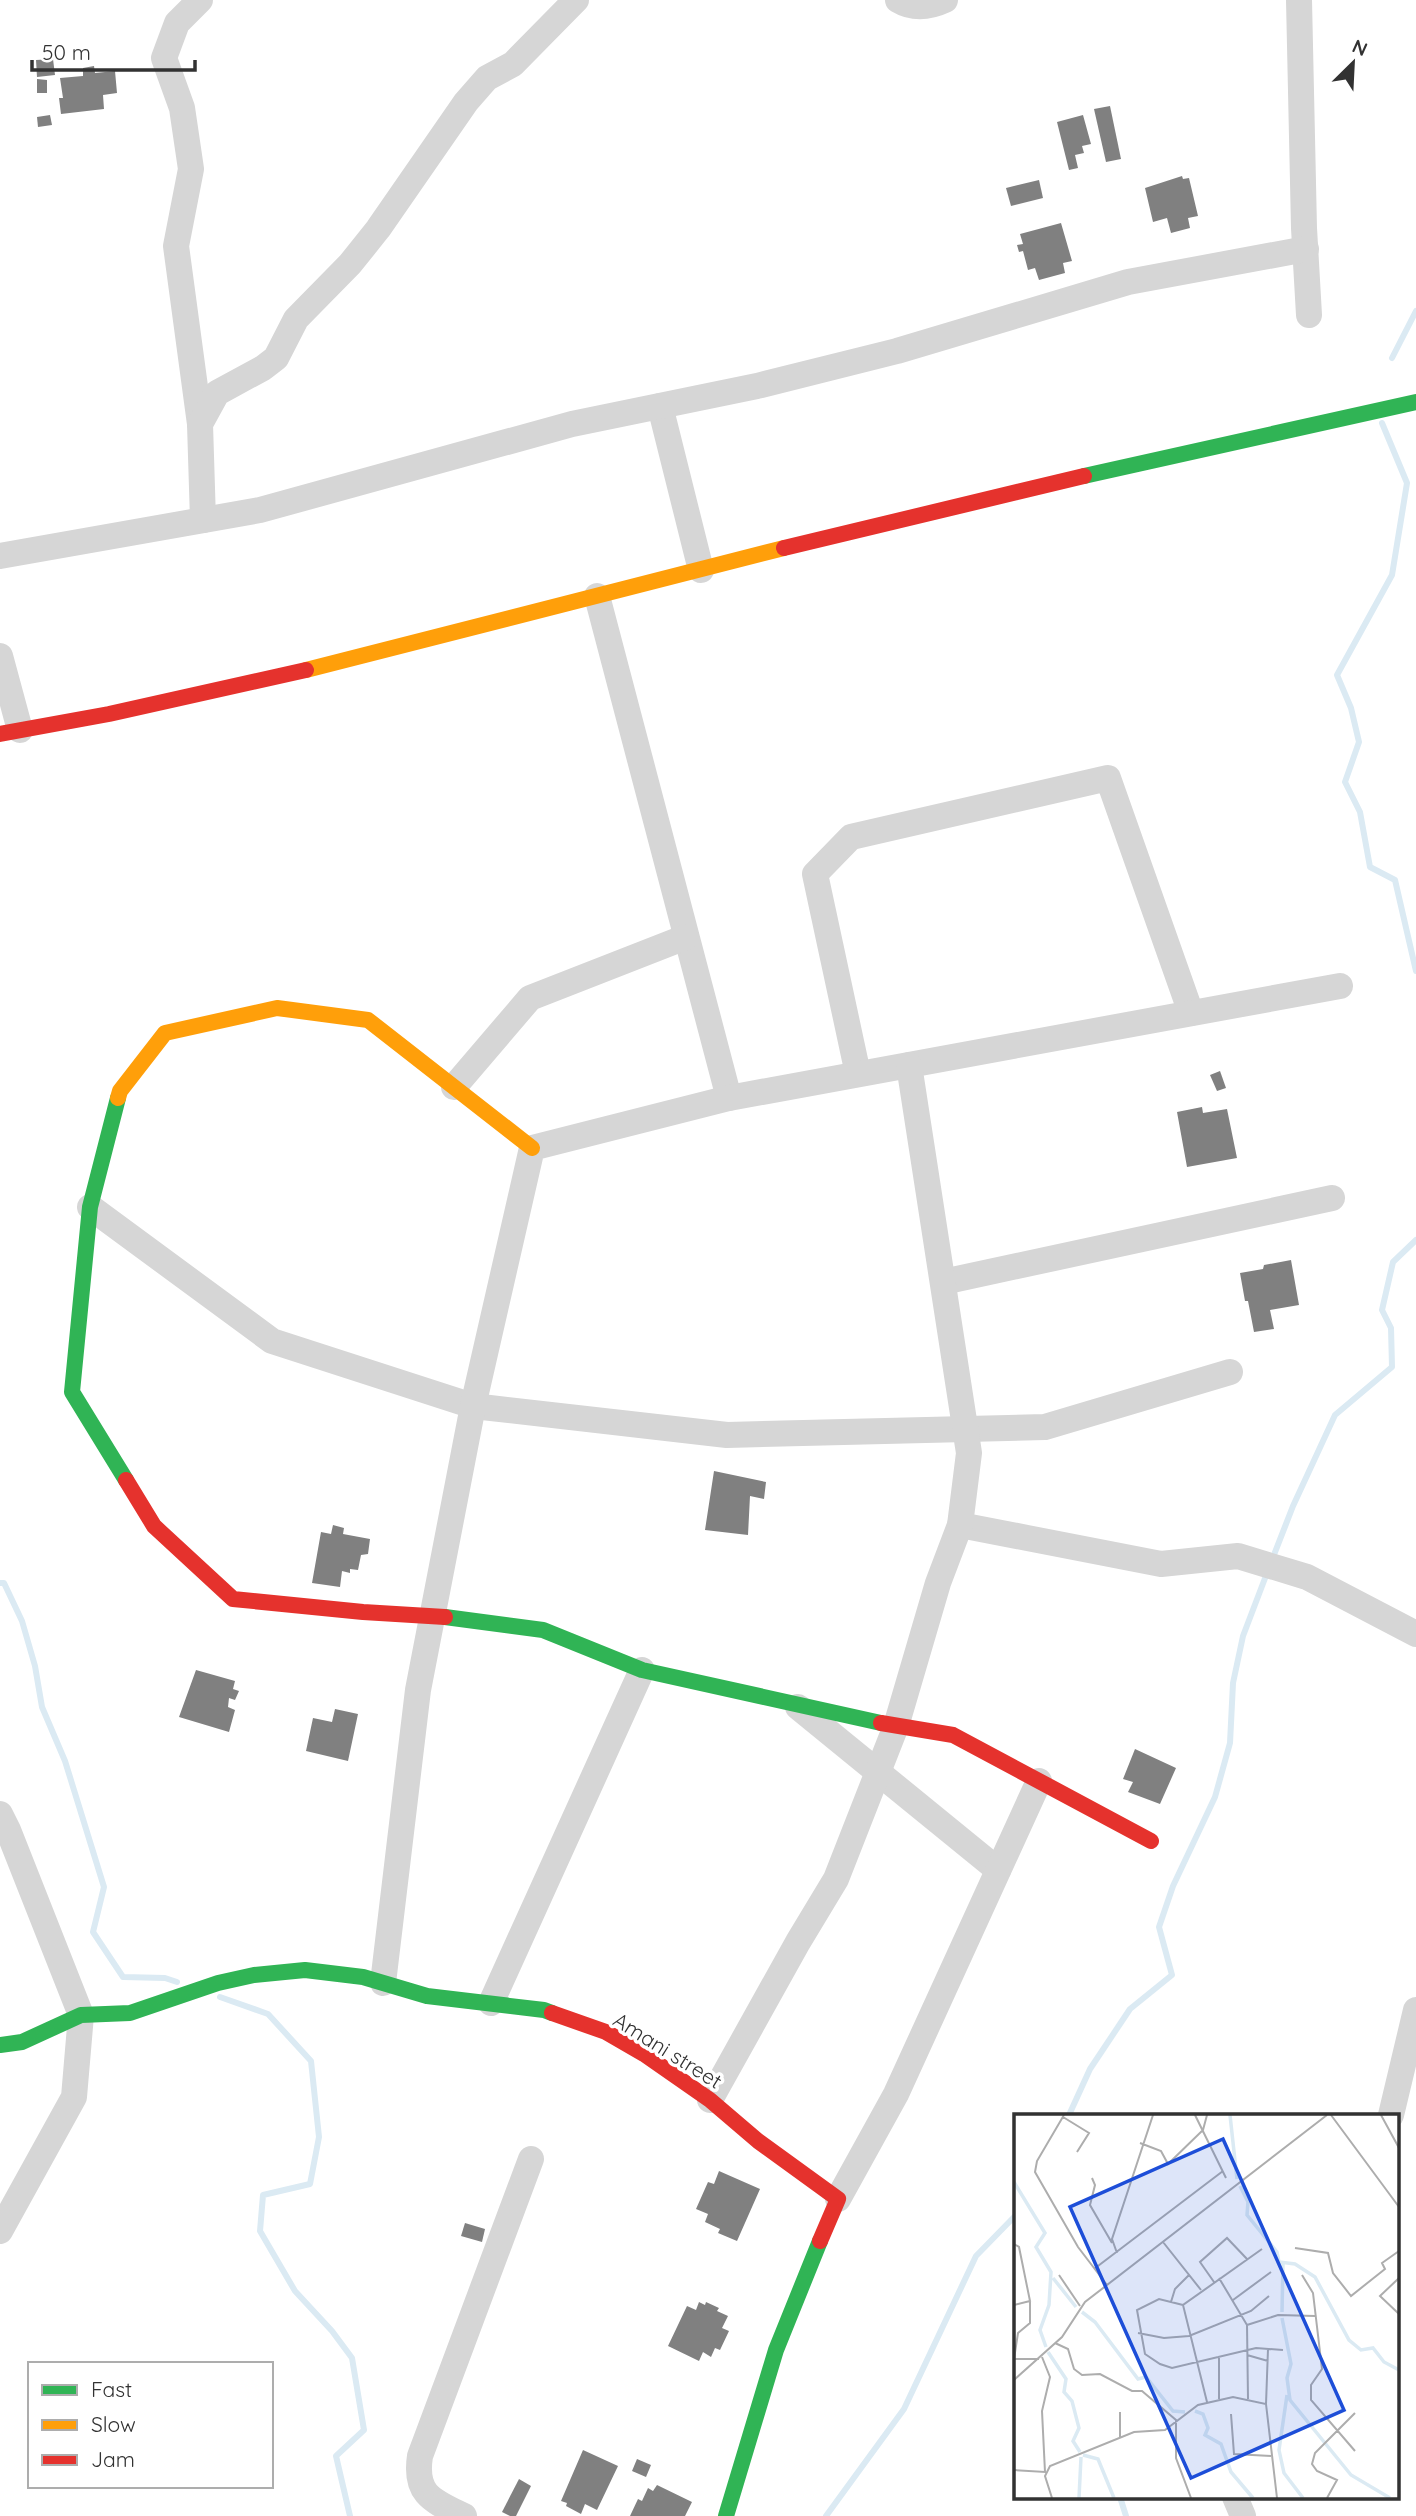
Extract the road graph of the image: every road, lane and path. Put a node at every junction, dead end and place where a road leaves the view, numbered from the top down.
1 (201, 0) edge
2 (576, 0) edge
3 (898, 0) edge
4 (945, 0) edge
5 (1299, 0) edge
6 (1306, 249) junction
7 (1309, 315) dead end
8 (1416, 402) edge
9 (660, 406) junction
10 (200, 424) junction
11 (202, 520) junction
12 (0, 556) edge
13 (701, 570) junction
14 (597, 596) junction
15 (0, 656) edge
16 (10, 732) edge
17 (686, 936) junction
18 (1340, 986) dead end
19 (1191, 1013) junction
20 (909, 1065) junction
21 (858, 1074) junction
22 (454, 1087) junction
23 (729, 1098) junction
24 (532, 1148) junction
25 (1332, 1198) dead end
26 (90, 1207) junction
27 (943, 1282) junction
28 (1230, 1372) dead end
29 (473, 1406) junction
30 (966, 1429) junction
31 (960, 1525) junction
32 (433, 1615) junction
33 (1416, 1634) edge
34 (642, 1670) junction
35 (793, 1703) junction
36 (896, 1726) junction
37 (878, 1772) junction
38 (1039, 1781) junction
39 (0, 1814) edge
40 (1151, 1841) dead end
41 (998, 1870) junction
42 (383, 1983) junction
43 (491, 2003) junction
44 (1416, 2010) edge
45 (81, 2015) junction
46 (0, 2045) edge
47 (710, 2100) junction
48 (1391, 2114) edge
49 (531, 2159) dead end
50 (838, 2199) junction
51 (0, 2231) edge
52 (1235, 2498) edge
53 (464, 2516) edge
54 (726, 2516) edge
55 (1243, 2516) edge

1 - 10 street
2 - 10 street
3 - 4 street
5 - 6 street
6 - 7 street
6 - 9 street
8 - 13 street
9 - 11 street
9 - 13 street
10 - 11 street
11 - 12 street
13 - 14 street
14 - 16 street
14 - 17 street
15 - 16 street
17 - 22 street
17 - 23 street
18 - 19 street
19 - 20 street
19 - 21 street
20 - 21 street
20 - 27 street
21 - 23 street
22 - 24 street
22 - 26 street
23 - 24 street
24 - 29 street
25 - 27 street
26 - 29 street
26 - 32 street
27 - 30 street
28 - 30 street
29 - 30 street
29 - 32 street
30 - 31 street
31 - 33 street
31 - 36 street
32 - 34 street
32 - 42 street
34 - 35 street
34 - 43 street
35 - 36 street
35 - 37 street
36 - 37 street
36 - 38 street
37 - 41 street
37 - 47 street
38 - 40 street
38 - 41 street
39 - 45 street
41 - 50 street
42 - 43 street, Amani street
42 - 45 street, Amani street
43 - 47 street, Amani street
44 - 48 street
45 - 46 street, Amani street
45 - 51 street
47 - 50 street, Amani street
49 - 53 street
50 - 54 street
52 - 55 street

